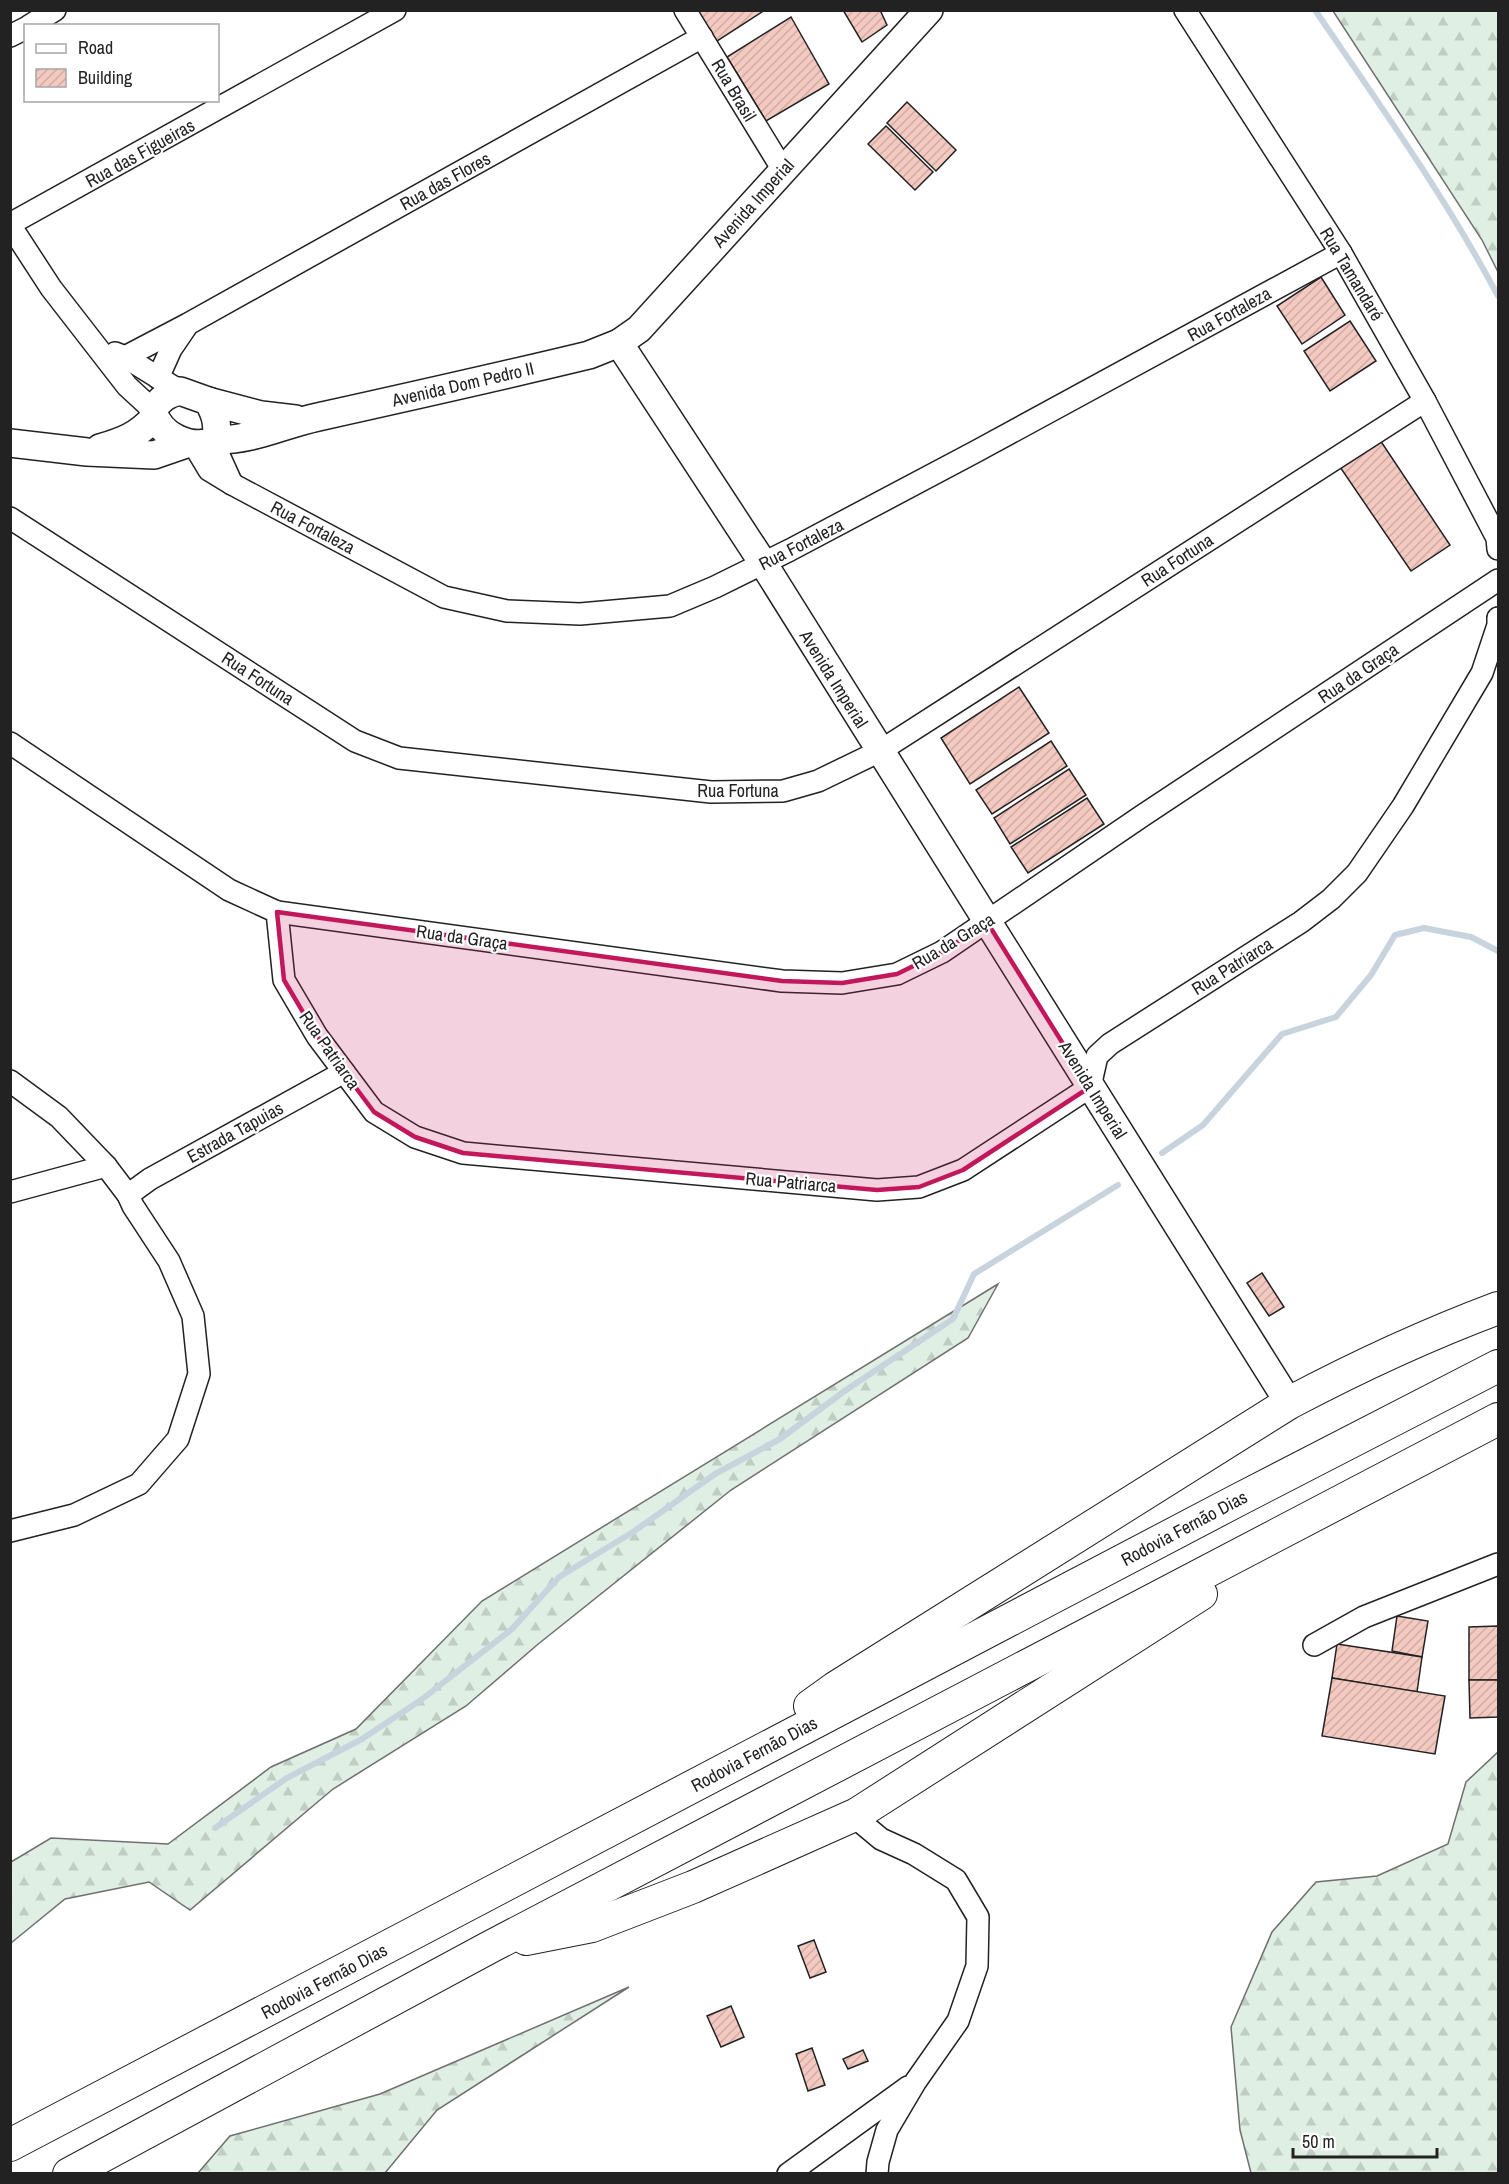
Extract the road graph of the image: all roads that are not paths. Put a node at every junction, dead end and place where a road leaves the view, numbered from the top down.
1 (55, 10) edge
2 (395, 10) edge
3 (685, 10) edge
4 (1185, 10) edge
5 (926, 12) edge
6 (32, 24) edge
7 (24, 29) edge
8 (10, 36) edge
9 (702, 37) junction
10 (783, 170) junction
11 (10, 225) edge
12 (1341, 253) junction
13 (188, 324) junction
14 (619, 343) junction
15 (98, 346) junction
16 (125, 357) junction
17 (169, 385) junction
18 (208, 401) junction
19 (1425, 401) junction
20 (154, 413) junction
21 (306, 419) junction
22 (202, 442) junction
23 (10, 443) edge
24 (87, 452) junction
25 (10, 518) edge
26 (1498, 549) edge
27 (763, 564) junction
28 (1498, 580) edge
29 (1498, 618) edge
30 (10, 743) edge
31 (880, 751) junction
32 (277, 912) junction
33 (987, 922) junction
34 (344, 1072) junction
35 (10, 1081) edge
36 (1090, 1087) junction
37 (106, 1166) junction
38 (10, 1192) edge
39 (128, 1195) junction
40 (1498, 1308) edge
41 (1498, 1366) edge
42 (1288, 1403) junction
43 (1498, 1419) edge
44 (1345, 1499) junction
45 (10, 1531) edge
46 (1498, 1564) edge
47 (1314, 1645) dead end
48 (719, 1772) junction
49 (857, 1814) junction
50 (490, 1947) junction
51 (916, 2081) junction
52 (10, 2145) edge
53 (69, 2174) edge
54 (788, 2174) edge
55 (877, 2174) edge

1 - 6 street
2 - 11 street, Rua das Figueiras
3 - 9 street, Rua Brasil
4 - 12 street, Rua Tamandaré
5 - 10 main road, Avenida Imperial
7 - 8 street
9 - 10 street, Rua Brasil
9 - 13 street, Rua das Flores
10 - 14 main road, Avenida Imperial
11 - 15 street
12 - 19 street, Rua Tamandaré
12 - 27 street, Rua Fortaleza
13 - 16 street, Rua das Flores
13 - 17 street, Rua das Flores
14 - 21 main road, Avenida Dom Pedro II
14 - 27 main road, Avenida Imperial
15 - 16 street
15 - 20 street
16 - 17 street
17 - 18 main road, Avenida Dom Pedro II
17 - 20 main road
18 - 21 main road, Avenida Dom Pedro II
18 - 22 main road
19 - 26 street, Rua Tamandaré
19 - 31 street, Rua Fortuna
20 - 22 main road
20 - 24 main road
21 - 22 main road, Avenida Dom Pedro II
22 - 24 main road, Avenida Dom Pedro II
22 - 27 street, Rua Fortaleza
23 - 24 main road, Avenida Dom Pedro II
25 - 31 street, Rua Fortuna
27 - 31 main road, Avenida Imperial
28 - 33 street, Rua da Graça
29 - 36 street, Rua Patriarca
30 - 32 street
31 - 33 main road, Avenida Imperial
32 - 33 street, Rua da Graça
32 - 34 street, Rua Patriarca
33 - 36 main road, Avenida Imperial
34 - 36 street, Rua Patriarca
34 - 39 street, Estrada Tapuias
35 - 37 street
36 - 42 main road, Avenida Imperial
37 - 38 street
37 - 39 street
39 - 45 street
40 - 42 highway
41 - 48 highway, Rodovia Fernão Dias
42 - 48 highway
43 - 44 highway
44 - 49 highway
44 - 50 highway
46 - 47 street
48 - 52 highway, Rodovia Fernão Dias
49 - 50 highway
49 - 51 street
50 - 53 highway
51 - 54 street
51 - 55 street

